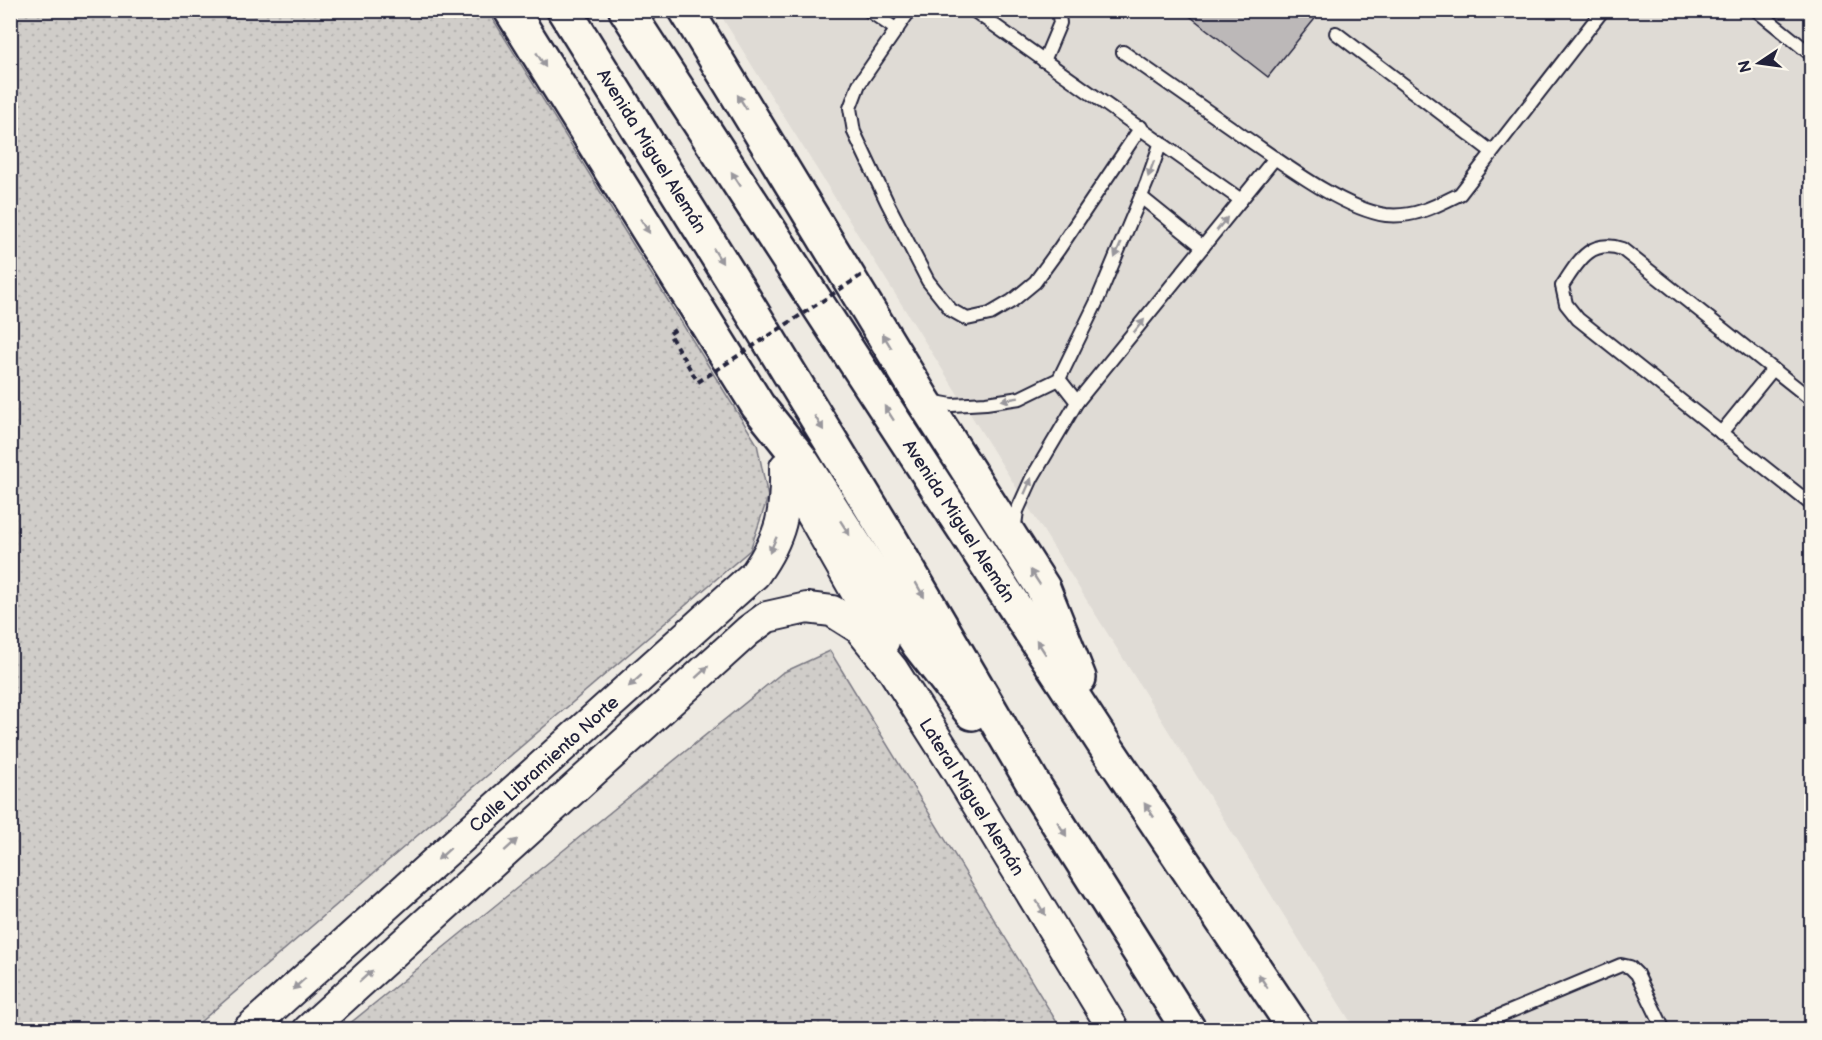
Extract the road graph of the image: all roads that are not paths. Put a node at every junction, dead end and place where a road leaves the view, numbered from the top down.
1 (511, 10) edge
2 (564, 10) edge
3 (626, 10) edge
4 (686, 10) edge
5 (868, 10) edge
6 (910, 10) edge
7 (973, 10) edge
8 (1058, 10) edge
9 (1603, 10) edge
10 (1756, 10) edge
11 (897, 30) junction
12 (1336, 33) dead end
13 (1123, 52) dead end
14 (1812, 55) edge
15 (1044, 61) junction
16 (1141, 128) junction
17 (1161, 142) junction
18 (1492, 152) junction
19 (1275, 158) junction
20 (1141, 196) junction
21 (1241, 200) junction
22 (1203, 247) junction
23 (1773, 369) junction
24 (1059, 379) junction
25 (923, 400) junction
26 (1812, 400) edge
27 (1077, 402) junction
28 (758, 406) junction
29 (1721, 433) junction
30 (785, 467) junction
31 (1812, 506) edge
32 (1013, 542) junction
33 (796, 610) joint
34 (1106, 747) junction
35 (956, 769) junction
36 (1037, 790) junction
37 (248, 1029) edge
38 (308, 1029) edge
39 (1114, 1029) edge
40 (1189, 1029) edge
41 (1296, 1029) edge
42 (1466, 1029) edge
43 (1664, 1029) edge

1 -> 28 highway
2 -> 36 highway, Avenida Miguel Alemán
34 -> 3 highway, Avenida Miguel Alemán
25 -> 4 highway
5 - 11 lane
6 - 11 lane
7 - 15 lane
8 - 15 lane
9 - 18 lane
10 - 14 lane
11 - 16 lane
12 - 18 lane
13 - 19 lane
15 - 16 lane
16 - 17 lane
17 -> 20 lane
17 - 21 lane
18 - 19 lane
19 - 21 lane
20 - 22 lane
20 -> 24 lane
22 -> 21 lane
27 -> 22 lane
23 - 26 lane
23 - 29 lane
23 - 29 lane
24 -> 25 lane
24 - 27 lane
25 - 32 highway
32 -> 27 lane
28 - 30 street
28 -> 36 highway
29 - 31 lane
30 - 35 street
30 -> 37 street, Calle Libramiento Norte
34 -> 32 highway
33 - 35 street, Lateral Miguel Alemán
38 -> 33 street, Calle Libramiento Norte
41 -> 34 highway, Avenida Miguel Alemán
35 -> 39 street, Lateral Miguel Alemán
36 -> 40 highway, Avenida Miguel Alemán
42 - 43 lane

